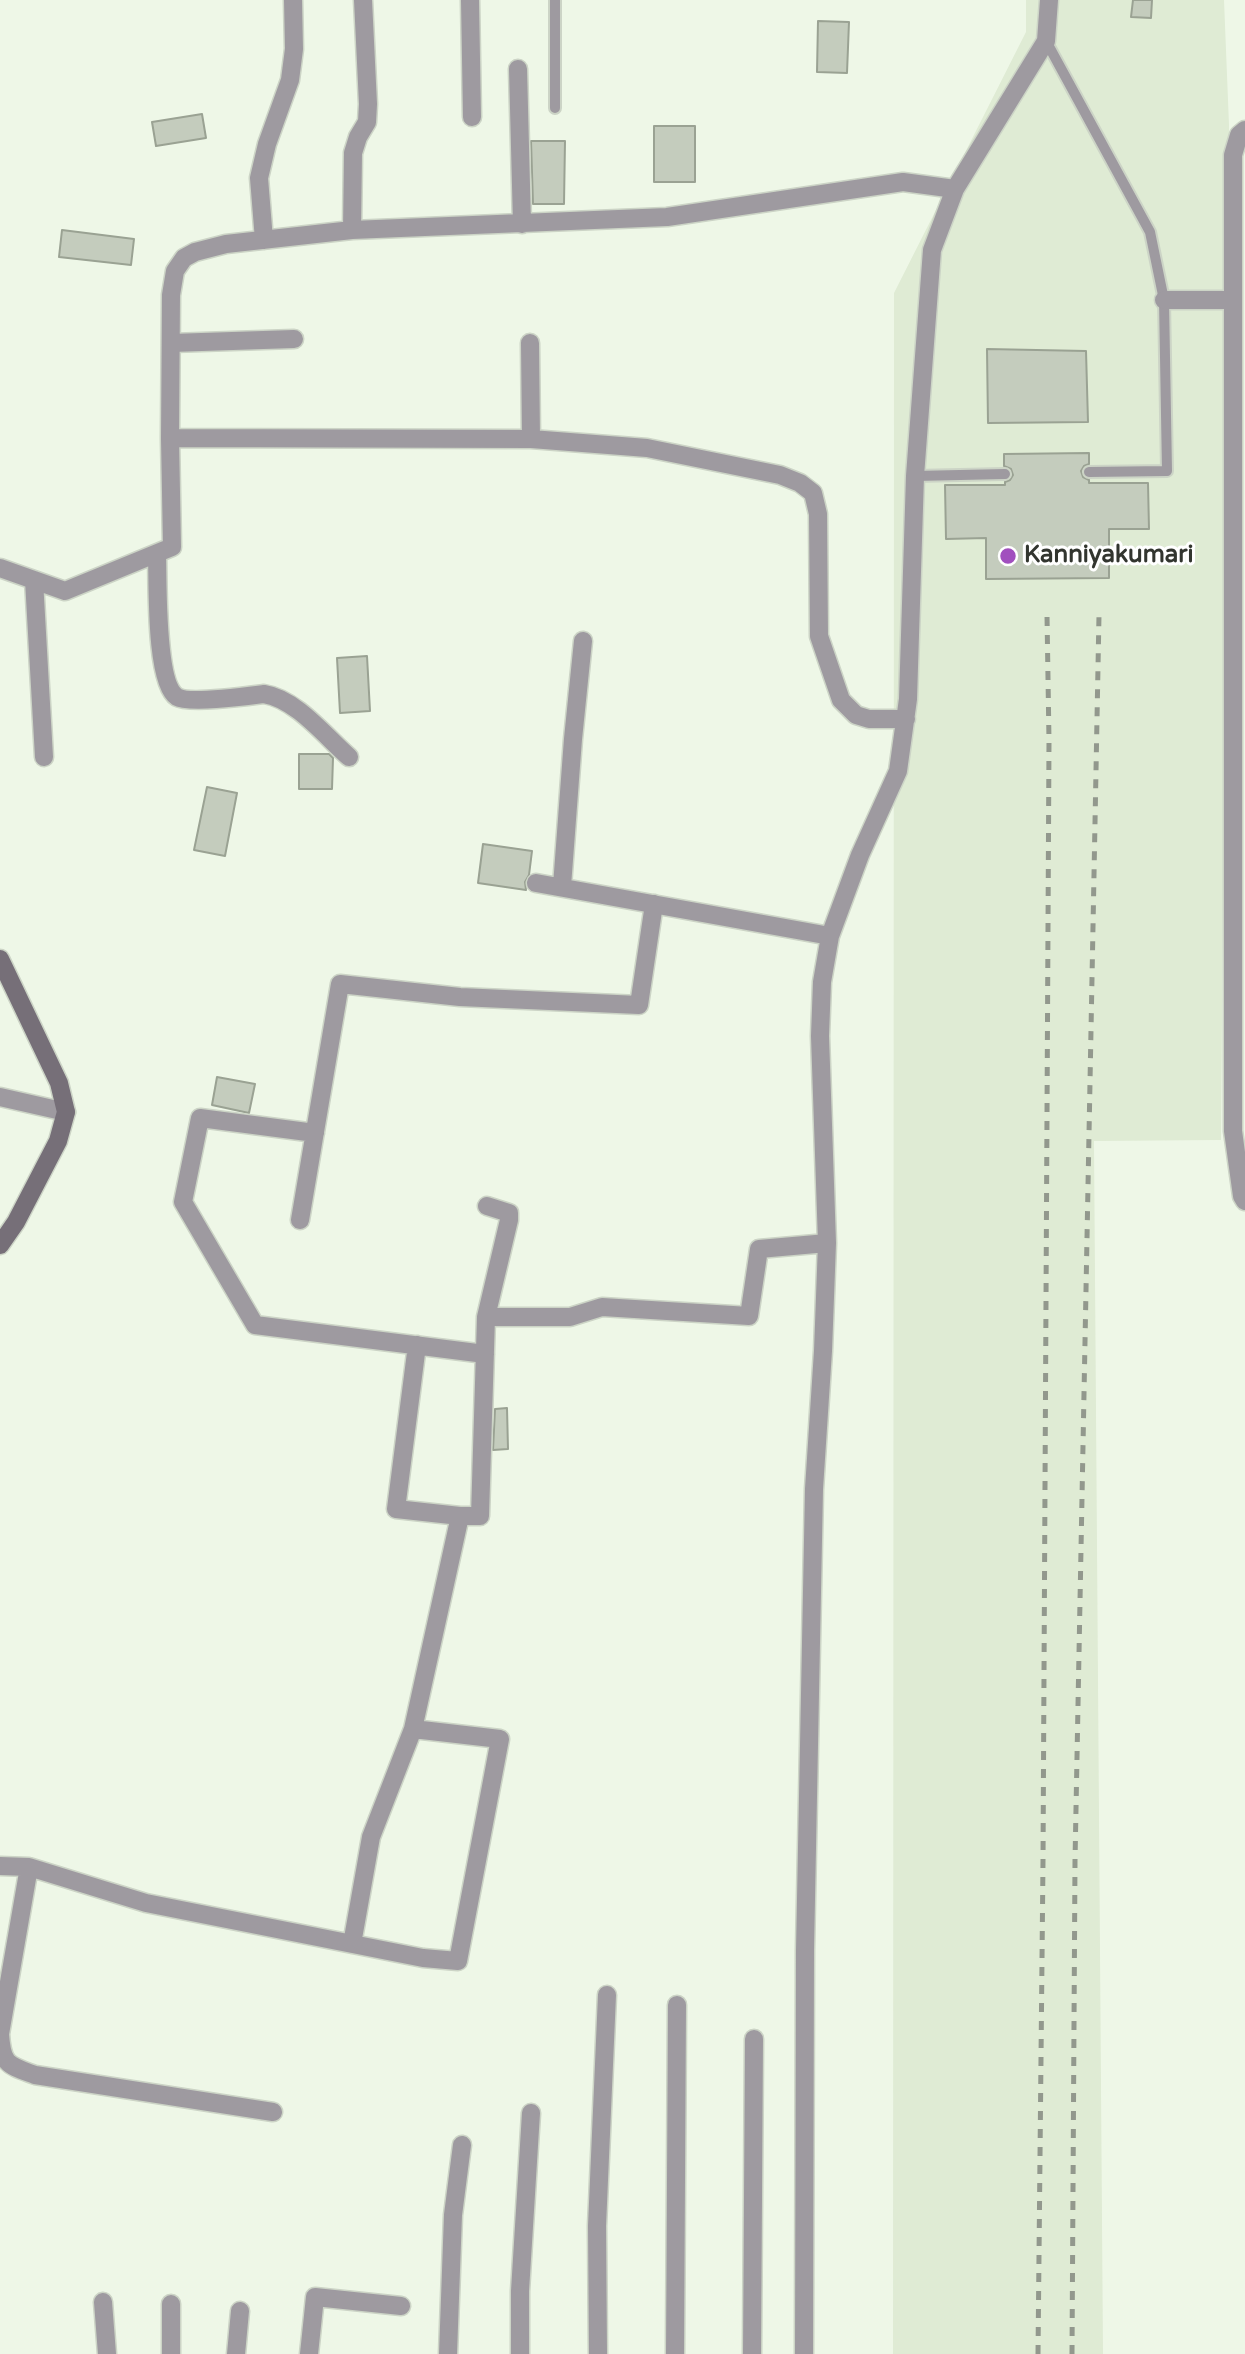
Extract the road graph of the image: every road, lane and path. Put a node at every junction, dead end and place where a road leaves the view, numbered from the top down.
1 (293, 0) edge
2 (363, 0) edge
3 (470, 0) edge
4 (555, 0) edge
5 (1049, 0) edge
6 (1046, 41) junction
7 (517, 69) dead end
8 (555, 108) dead end
9 (472, 117) dead end
10 (1245, 130) edge
11 (955, 189) junction
12 (522, 224) junction
13 (352, 230) junction
14 (264, 240) junction
15 (1164, 300) junction
16 (1233, 300) junction
17 (294, 338) dead end
18 (171, 343) junction
19 (530, 344) dead end
20 (170, 438) junction
21 (531, 439) junction
22 (1089, 472) dead end
23 (1005, 474) dead end
24 (915, 476) junction
25 (157, 554) junction
26 (0, 568) edge
27 (34, 580) junction
28 (583, 641) dead end
29 (906, 719) junction
30 (44, 757) dead end
31 (349, 757) dead end
32 (536, 883) dead end
33 (562, 886) junction
34 (654, 904) junction
35 (830, 936) junction
36 (0, 959) edge
37 (0, 1097) edge
38 (66, 1112) junction
39 (315, 1133) junction
40 (1245, 1201) edge
41 (487, 1206) dead end
42 (299, 1220) dead end
43 (827, 1243) junction
44 (0, 1245) edge
45 (486, 1317) junction
46 (417, 1345) junction
47 (485, 1354) junction
48 (460, 1516) junction
49 (413, 1729) junction
50 (0, 1866) edge
51 (29, 1867) junction
52 (352, 1944) junction
53 (607, 1995) dead end
54 (677, 2005) dead end
55 (754, 2039) dead end
56 (273, 2112) dead end
57 (531, 2113) dead end
58 (462, 2145) dead end
59 (103, 2302) dead end
60 (172, 2304) dead end
61 (401, 2306) dead end
62 (240, 2311) dead end
63 (107, 2354) edge
64 (171, 2354) edge
65 (236, 2354) edge
66 (309, 2354) edge
67 (448, 2354) edge
68 (520, 2354) edge
69 (598, 2354) edge
70 (675, 2354) edge
71 (752, 2354) edge
72 (804, 2354) edge

1 - 14 street
2 - 13 street
3 - 9 street
4 - 8 lane
5 - 6 street
6 - 11 street
6 - 15 lane
7 - 12 street
10 - 16 street
11 - 12 street
11 - 24 street
12 - 13 street
13 - 14 street
14 - 18 street
15 - 16 street
15 - 22 lane
16 - 40 street
17 - 18 street
18 - 20 street
19 - 21 street
20 - 21 street
20 - 25 street
21 - 29 street
23 - 24 lane
24 - 29 street
25 - 27 street
25 - 31 street
26 - 27 street
27 - 30 street
28 - 33 street
29 - 35 street
32 - 33 street
33 - 34 street
34 - 35 street
34 - 39 street
35 - 43 street
36 - 38 street
37 - 38 street
38 - 44 street
39 - 42 street
39 - 46 street
41 - 45 street
43 - 45 street
43 - 72 street
45 - 47 street
46 - 47 street
46 - 48 street
47 - 48 street
48 - 49 street
49 - 52 street
49 - 52 street
50 - 51 street
51 - 52 street
51 - 56 street
53 - 69 street
54 - 70 street
55 - 71 street
57 - 68 street
58 - 67 street
59 - 63 street
60 - 64 street
61 - 66 street
62 - 65 street

